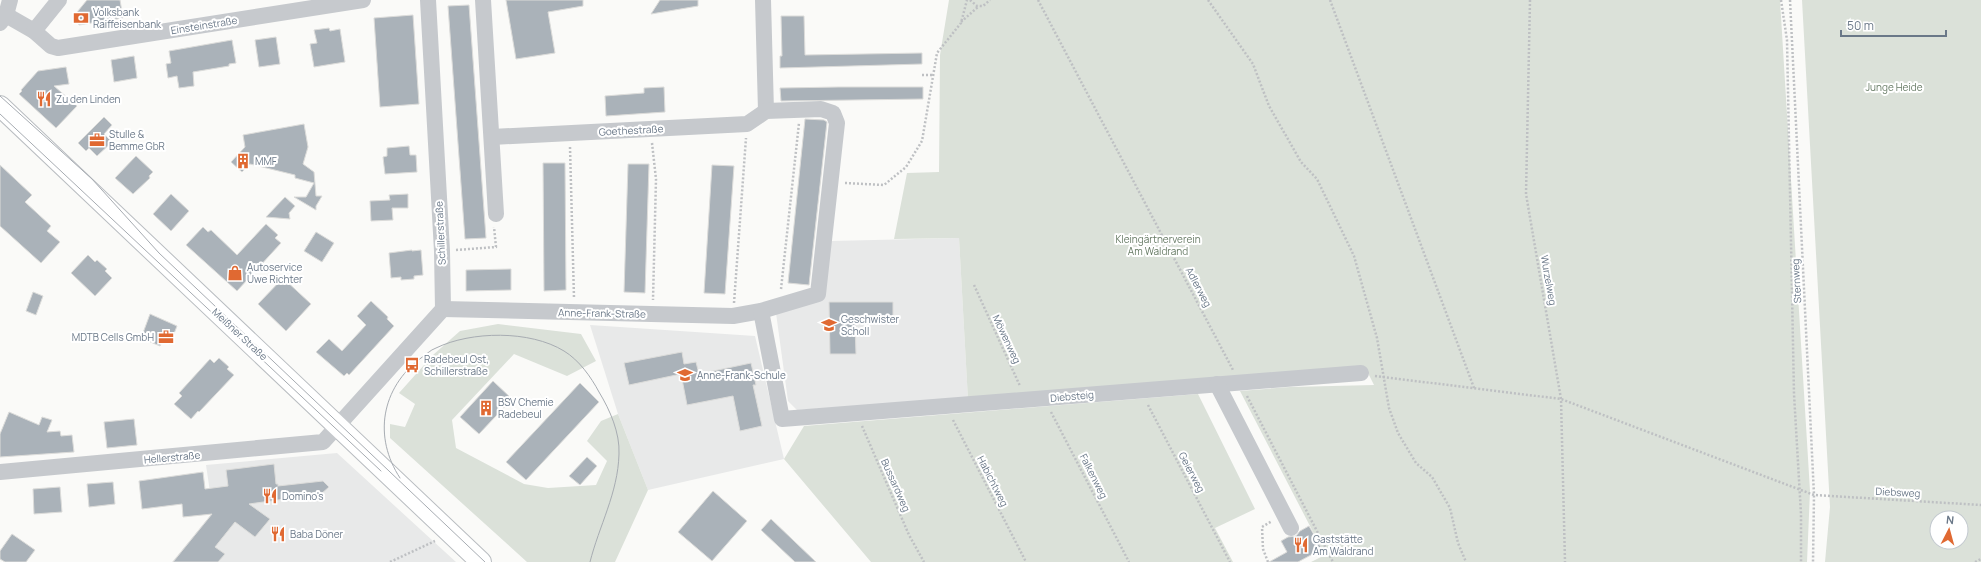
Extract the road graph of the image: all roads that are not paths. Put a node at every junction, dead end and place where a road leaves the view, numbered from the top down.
1 (59, 0) edge
2 (363, 0) edge
3 (428, 0) edge
4 (483, 0) edge
5 (763, 0) edge
6 (5, 12) edge
7 (34, 30) junction
8 (2, 111) edge
9 (766, 111) junction
10 (492, 137) junction
11 (496, 214) road end
12 (443, 309) junction
13 (761, 311) junction
14 (1361, 373) road end
15 (1217, 384) junction
16 (338, 426) junction
17 (0, 472) edge
18 (1287, 521) road end
19 (481, 562) edge

1 - 7 street
2 - 7 street, Einsteinstraße
3 - 12 street, Schillerstraße
4 - 10 street
5 - 9 street
6 - 7 street, Einsteinstraße
8 - 16 main road, Meißner Straße
9 - 10 street, Goethestraße
9 - 13 street, Anne-Frank-Straße
10 - 11 street
12 - 13 street, Anne-Frank-Straße
12 - 16 street
13 - 15 street, Diebsteig
14 - 15 street, Diebsteig
15 - 18 street
16 - 17 street, Hellerstraße
16 - 19 main road, Meißner Straße

